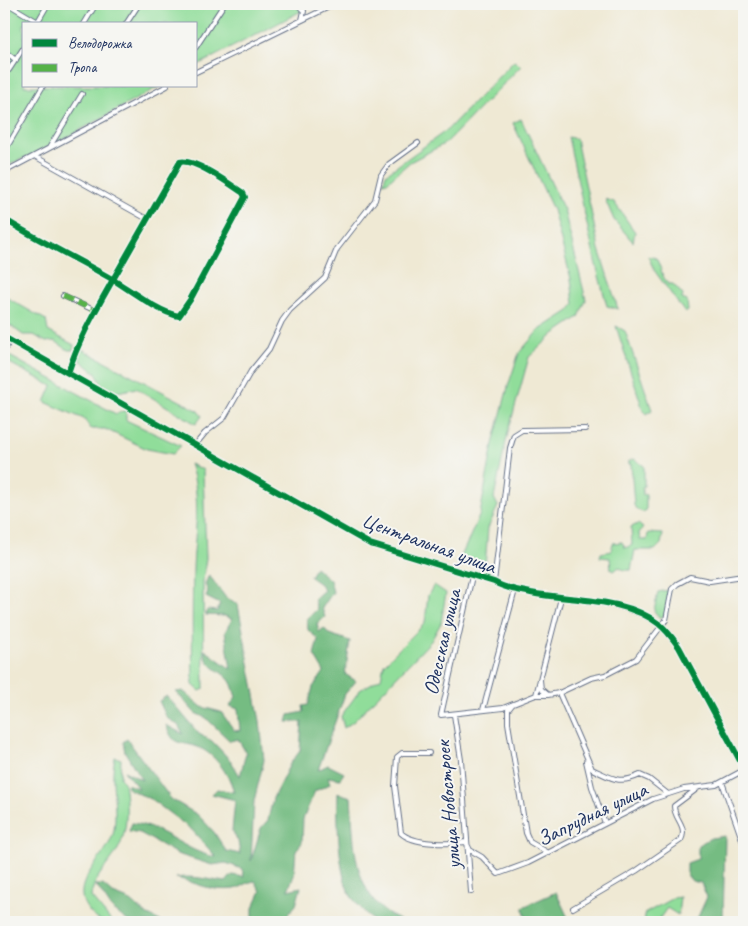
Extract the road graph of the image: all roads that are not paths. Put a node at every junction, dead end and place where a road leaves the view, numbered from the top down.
1 (8, 4) edge
2 (48, 4) edge
3 (96, 4) edge
4 (139, 4) edge
5 (224, 4) edge
6 (297, 4) edge
7 (335, 4) edge
8 (302, 20) junction
9 (35, 22) edge
10 (38, 22) edge
11 (85, 22) edge
12 (127, 22) edge
13 (198, 44) edge
14 (22, 50) edge
15 (4, 51) edge
16 (16, 60) junction
17 (198, 71) edge
18 (4, 72) edge
19 (42, 88) edge
20 (163, 88) edge
21 (82, 94) dead end
22 (418, 143) dead end
23 (48, 149) junction
24 (4, 152) edge
25 (36, 156) junction
26 (4, 172) edge
27 (4, 219) edge
28 (147, 219) junction
29 (113, 280) junction
30 (63, 296) dead end
31 (96, 310) junction
32 (4, 337) edge
33 (10, 340) junction
34 (4, 351) edge
35 (68, 372) junction
36 (585, 428) dead end
37 (196, 444) junction
38 (744, 570) edge
39 (472, 576) junction
40 (742, 576) junction
41 (494, 582) junction
42 (515, 590) junction
43 (744, 594) edge
44 (561, 598) junction
45 (661, 625) junction
46 (540, 680) junction
47 (559, 693) junction
48 (536, 695) junction
49 (548, 695) junction
50 (514, 703) junction
51 (483, 710) junction
52 (454, 715) junction
53 (429, 754) dead end
54 (586, 759) junction
55 (744, 766) edge
56 (722, 782) junction
57 (700, 787) junction
58 (668, 794) junction
59 (605, 823) junction
60 (466, 842) junction
61 (744, 844) edge
62 (547, 852) junction
63 (471, 892) dead end
64 (573, 908) dead end

1 - 9 street
2 - 10 street
3 - 11 street
4 - 12 street
5 - 13 street
6 - 8 street
7 - 8 street
8 - 17 street
14 - 16 street
15 - 16 street
16 - 18 street
19 - 24 street
20 - 23 street
21 - 23 street
22 - 37 street
23 - 25 street
25 - 26 street
25 - 28 street
27 - 29 street
28 - 29 street
28 - 29 street
29 - 31 street
30 - 31 street
31 - 35 street
32 - 33 street, Центральная улица
33 - 34 street
33 - 35 street, Центральная улица
35 - 37 street, Центральная улица
36 - 41 street
37 - 39 street, Центральная улица
38 - 40 street
39 - 41 street, Центральная улица
39 - 52 street, Одесская улица
40 - 43 street
40 - 45 street
41 - 42 street, Центральная улица
42 - 44 street, Центральная улица
42 - 51 street
44 - 45 street, Центральная улица
44 - 46 street
45 - 47 street
45 - 55 street, Центральная улица
46 - 48 street
46 - 49 street
47 - 49 street
47 - 54 street
48 - 49 street
48 - 50 street
50 - 51 street
50 - 62 street
51 - 52 street
52 - 60 street, улица Новостроек
53 - 60 street
54 - 58 street
54 - 59 street
55 - 56 street, Запрудная улица
56 - 57 street, Запрудная улица
56 - 61 street
57 - 58 street, Запрудная улица
57 - 64 street
58 - 59 street, Запрудная улица
59 - 62 street, Запрудная улица
60 - 62 street, Запрудная улица
60 - 63 street, улица Новостроек

